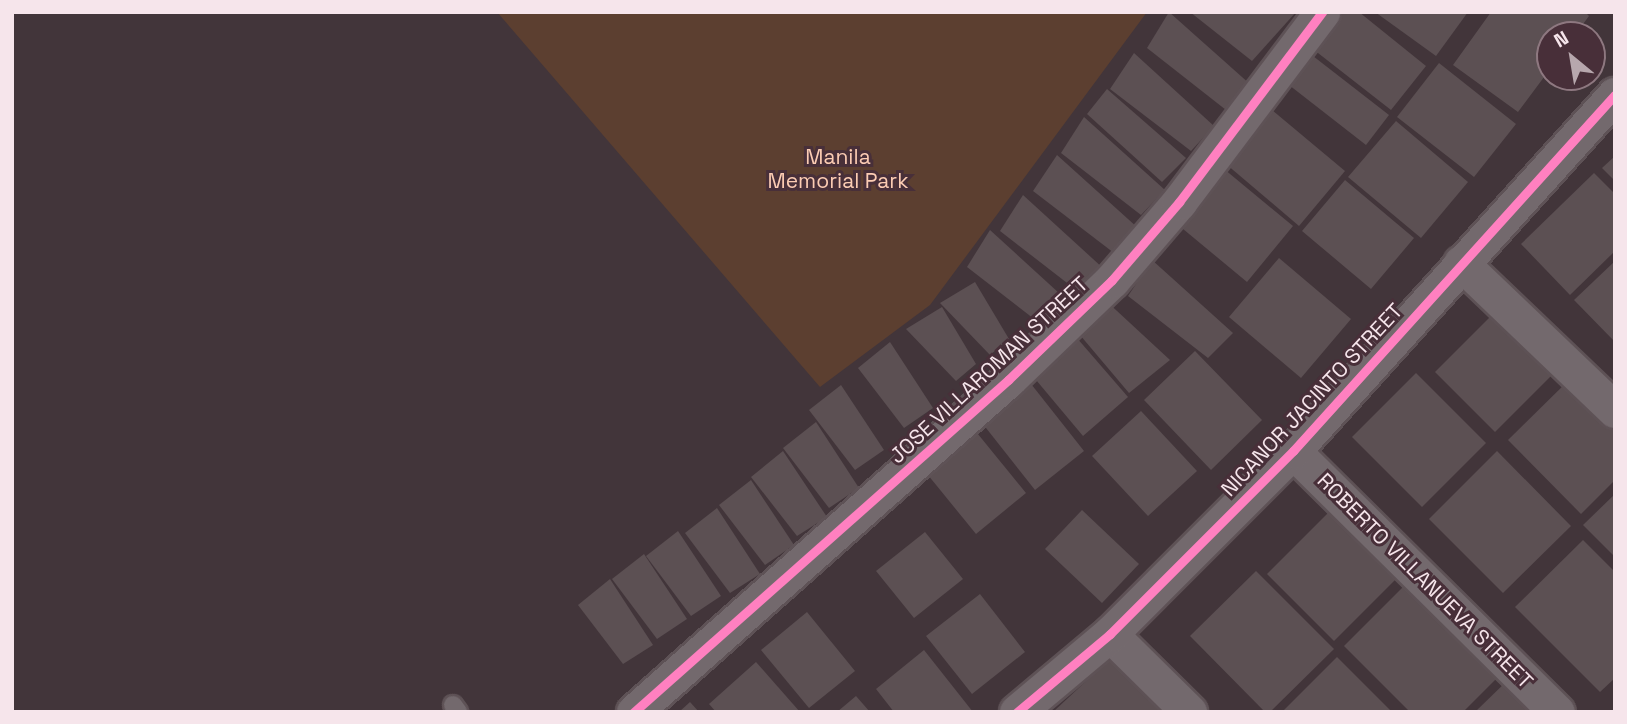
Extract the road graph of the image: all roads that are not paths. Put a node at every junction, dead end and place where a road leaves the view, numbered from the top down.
1 (1322, 12) edge
2 (1615, 95) edge
3 (1461, 263) junction
4 (1615, 410) edge
5 (1293, 451) junction
6 (1110, 634) junction
7 (634, 712) edge
8 (1017, 712) edge
9 (1189, 712) edge
10 (1557, 712) edge

1 - 7 street, JOSE VILLAROMAN STREET
2 - 3 street, NICANOR JACINTO STREET
3 - 4 street
3 - 5 street, NICANOR JACINTO STREET
5 - 6 street, NICANOR JACINTO STREET
5 - 10 street, ROBERTO VILLANUEVA STREET
6 - 8 street, NICANOR JACINTO STREET
6 - 9 street

